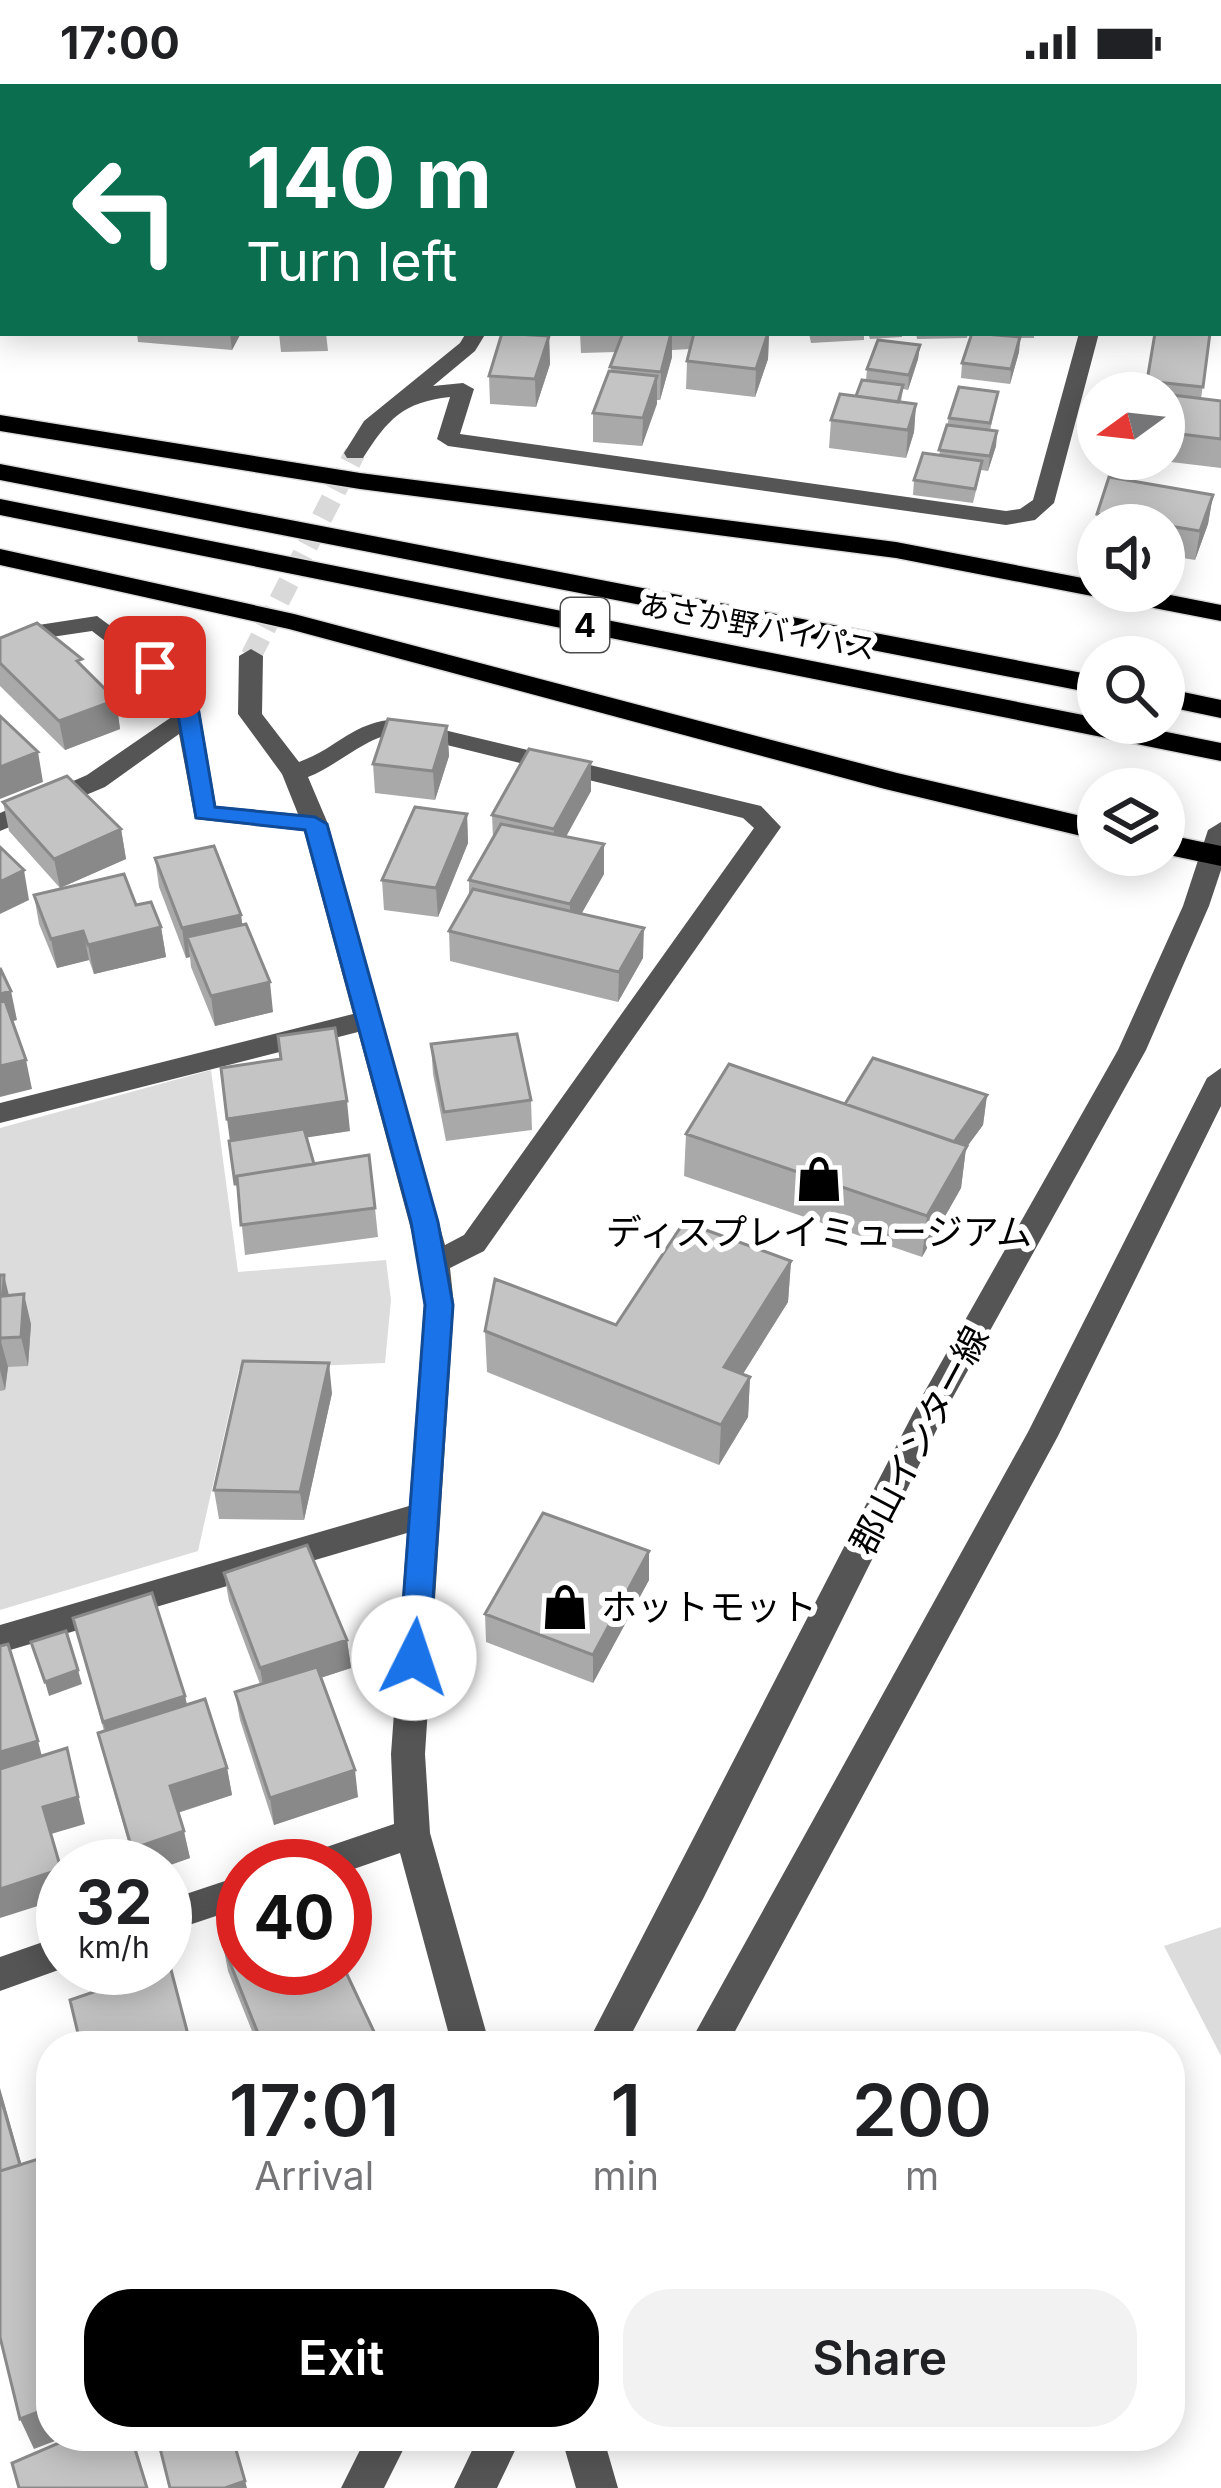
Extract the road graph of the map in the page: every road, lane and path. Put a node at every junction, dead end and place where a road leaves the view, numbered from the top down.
1 (474, 336) edge
2 (1088, 336) edge
3 (412, 395) junction
4 (0, 423) edge
5 (355, 453) tunnel mouth
6 (0, 472) edge
7 (0, 507) edge
8 (0, 557) edge
9 (1077, 585) edge
10 (1185, 607) edge
11 (1221, 614) edge
12 (0, 647) edge
13 (250, 656) tunnel mouth
14 (1077, 681) edge
15 (1185, 702) edge
16 (1221, 709) edge
17 (189, 716) junction
18 (1221, 752) edge
19 (294, 773) junction
20 (0, 823) edge
21 (315, 824) junction
22 (1077, 826) edge
23 (1185, 845) edge
24 (1219, 847) edge
25 (371, 1018) junction
26 (1221, 1078) edge
27 (0, 1113) edge
28 (435, 1263) junction
29 (423, 1514) junction
30 (0, 1639) edge
31 (412, 1834) junction
32 (372, 1847) edge
33 (36, 1961) edge
34 (0, 1974) edge
35 (468, 2031) edge
36 (613, 2031) edge
37 (715, 2031) edge
38 (381, 2451) edge
39 (494, 2451) edge
40 (586, 2451) edge
41 (362, 2488) edge
42 (475, 2488) edge
43 (597, 2488) edge

1 - 3 street
2 - 3 street
3 - 5 street
4 - 9 highway
6 - 14 highway, あさか野バイパス / 4
7 - 18 highway, あさか野バイパス / 4
8 - 22 highway
10 - 11 highway
12 - 17 street
13 - 19 street
15 - 16 highway
17 - 20 street
17 - 21 street
19 - 21 street
19 - 28 street
21 - 25 street
23 - 24 highway
24 - 36 street, 郡山インター線
25 - 27 street
25 - 28 street
26 - 37 street
28 - 29 street
29 - 30 street
29 - 31 street
31 - 32 street
31 - 35 street
33 - 34 street
38 - 41 street
39 - 42 street
40 - 43 street

